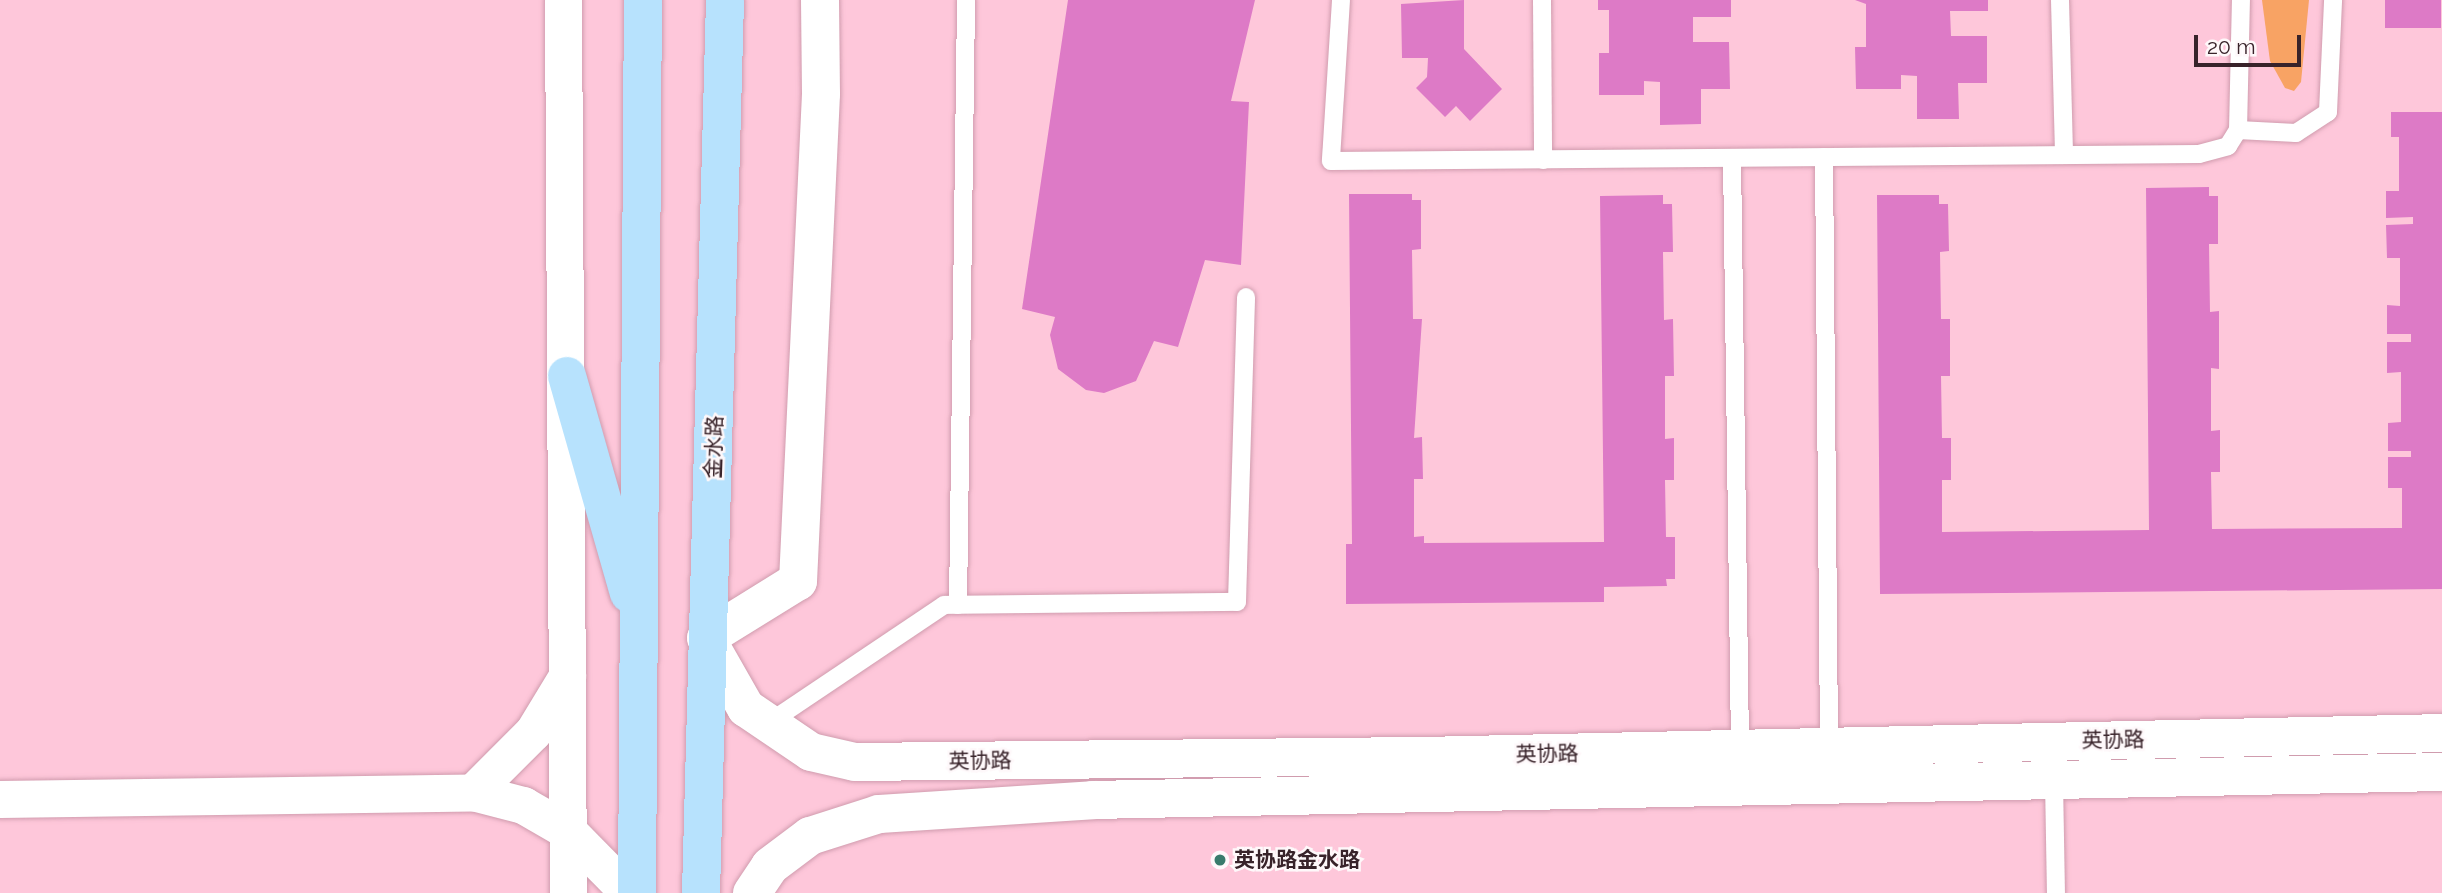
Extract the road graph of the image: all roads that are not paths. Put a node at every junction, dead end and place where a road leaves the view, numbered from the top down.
1 (563, 0) edge
2 (643, 0) edge
3 (725, 0) edge
4 (820, 0) edge
5 (966, 0) edge
6 (1341, 0) edge
7 (1542, 0) edge
8 (2060, 0) edge
9 (2241, 0) edge
10 (2333, 0) edge
11 (2238, 130) junction
12 (2064, 155) junction
13 (1824, 157) junction
14 (1732, 158) junction
15 (1543, 160) junction
16 (1246, 297) dead end
17 (567, 376) junction
18 (958, 605) junction
19 (642, 637) junction
20 (706, 639) junction
21 (568, 675) junction
22 (767, 724) junction
23 (2442, 733) edge
24 (1829, 747) junction
25 (1740, 749) junction
26 (2442, 772) edge
27 (2054, 780) junction
28 (473, 792) junction
29 (0, 799) edge
30 (568, 831) junction
31 (568, 893) edge
32 (629, 893) edge
33 (637, 893) edge
34 (701, 893) edge
35 (752, 893) edge
36 (2056, 893) edge

1 - 17 street
2 - 19 main road
3 - 20 main road, 金水路
4 - 20 street
5 - 18 lane
6 - 15 lane
7 - 15 lane
8 - 12 lane
9 - 11 lane
10 - 11 lane
11 - 12 lane
12 - 13 lane
13 - 14 lane
13 - 24 lane
14 - 15 lane
14 - 25 lane
16 - 18 lane
17 - 19 main road
17 - 21 street
18 - 22 lane
19 - 33 main road
20 - 22 street, 英协路
20 - 34 main road, 金水路
21 - 28 street
21 - 30 street
22 - 25 street, 英协路
23 - 24 street, 英协路
24 - 25 street, 英协路
26 - 27 street, 英协路
27 - 35 street, 英协路
27 - 36 lane
28 - 29 street
28 - 30 street
30 - 31 street
30 - 32 street

